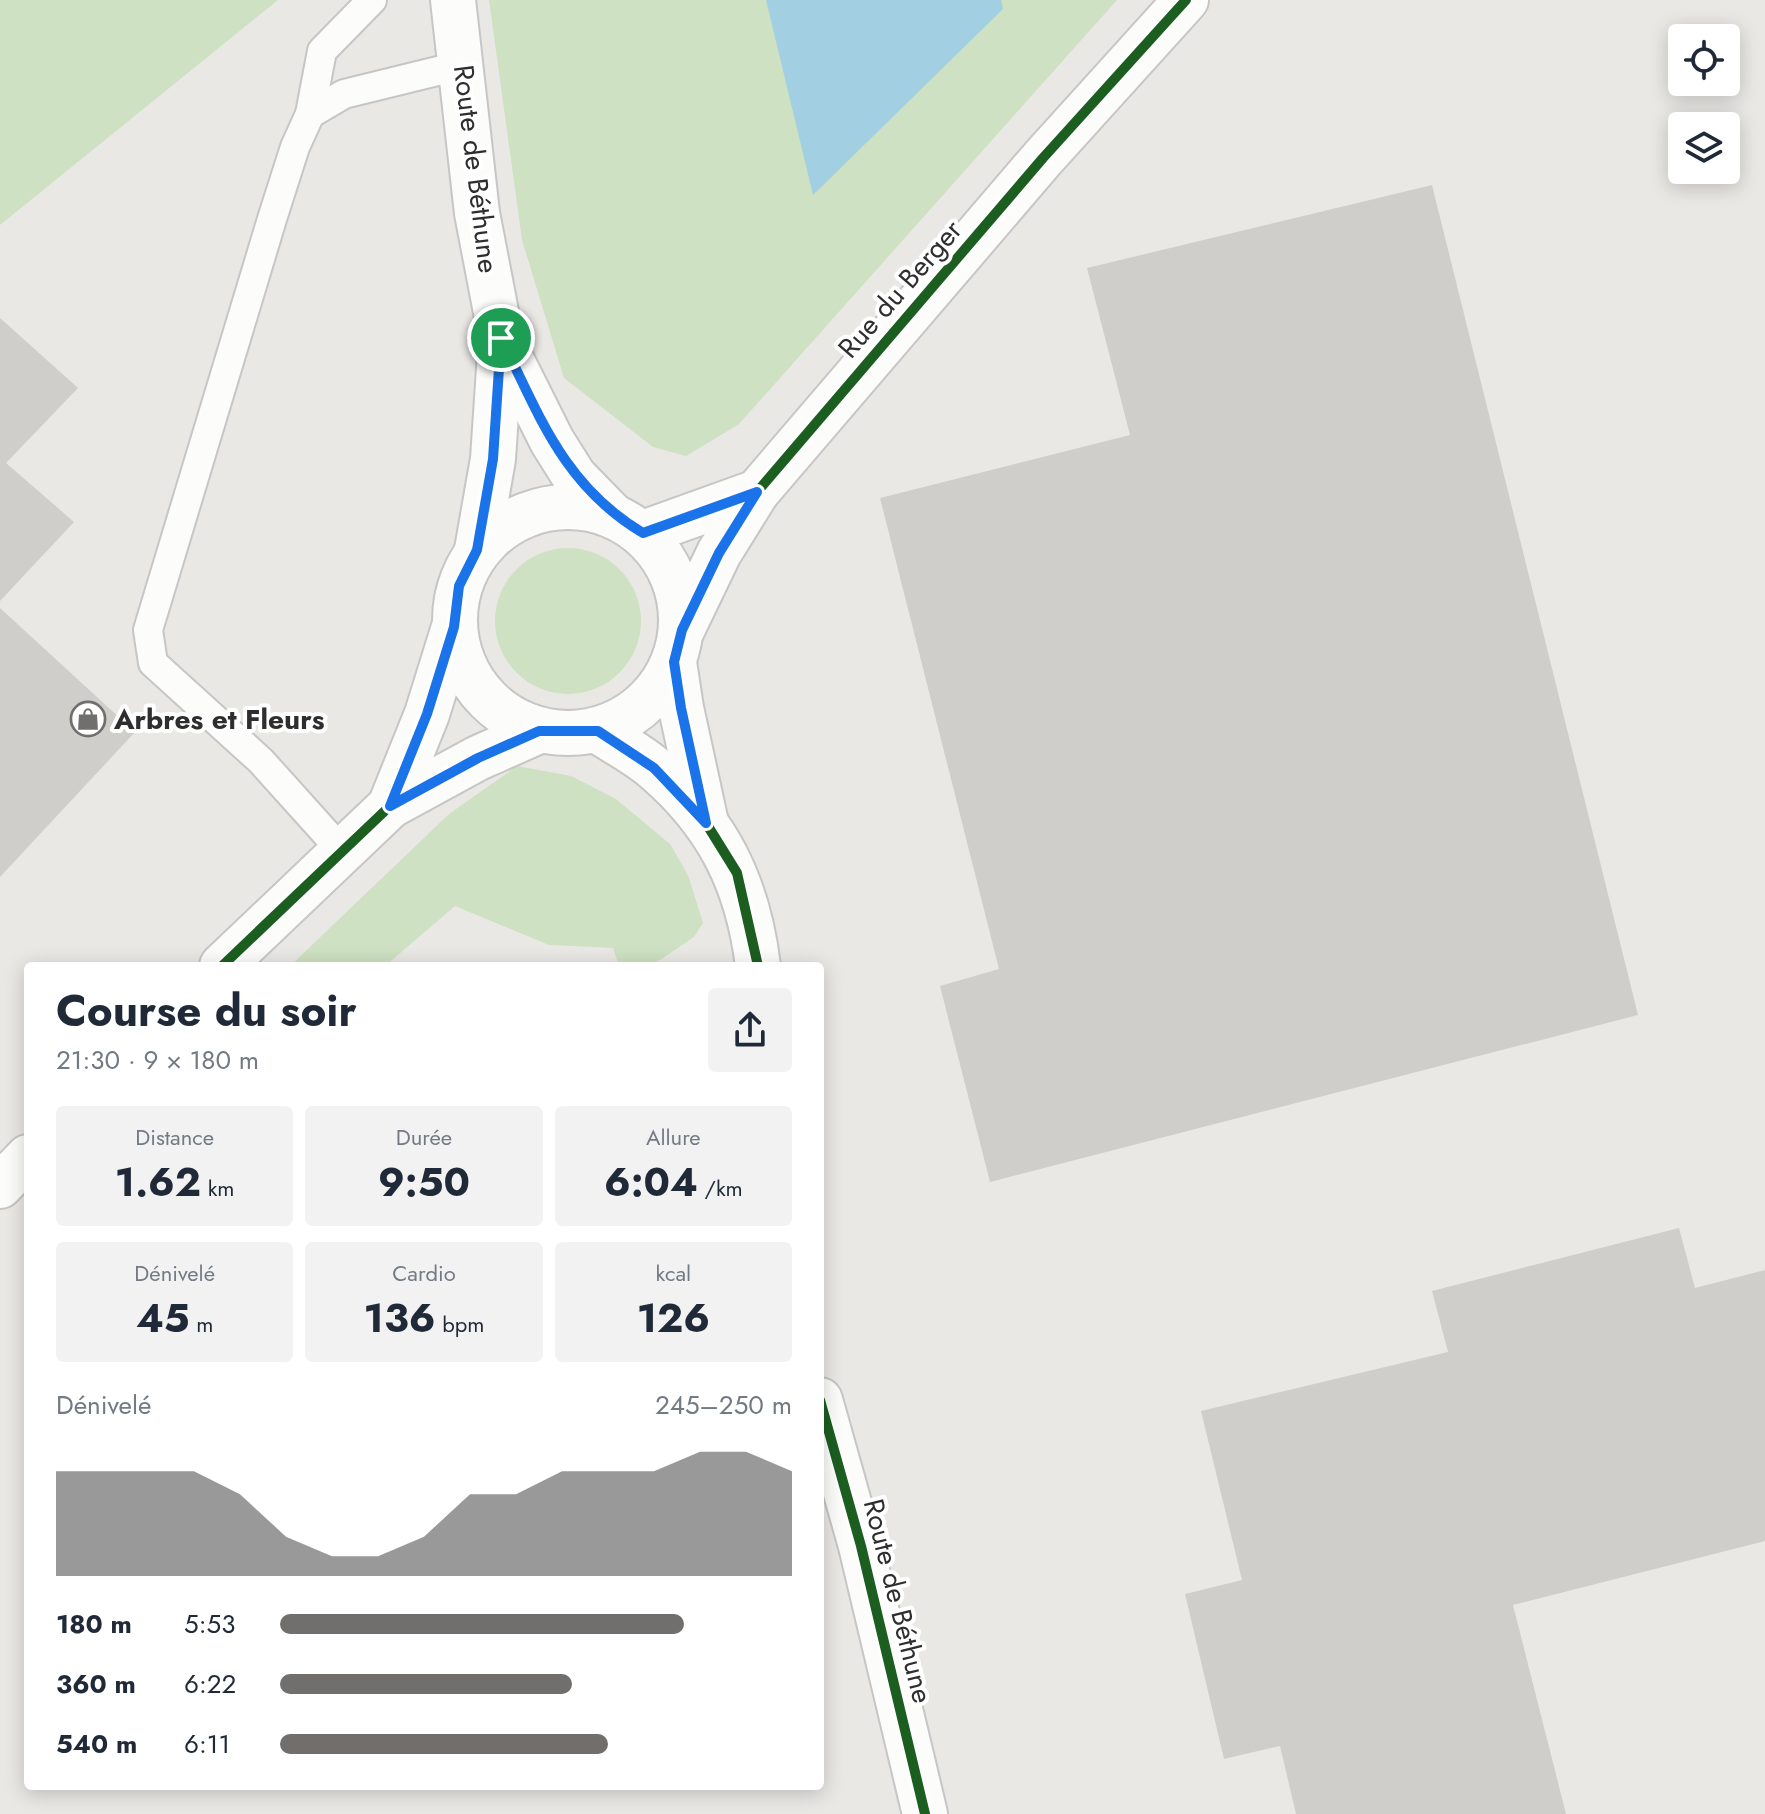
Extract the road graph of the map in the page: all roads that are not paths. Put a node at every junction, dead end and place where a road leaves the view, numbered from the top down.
1 (372, 0) edge
2 (453, 0) edge
3 (1186, 0) edge
4 (462, 65) junction
5 (310, 114) junction
6 (501, 338) junction
7 (757, 492) junction
8 (627, 524) junction
9 (477, 550) junction
10 (454, 627) junction
11 (678, 646) junction
12 (539, 731) junction
13 (598, 731) junction
14 (390, 806) junction
15 (706, 823) junction
16 (342, 851) junction
17 (226, 962) edge
18 (757, 962) edge
19 (24, 1161) edge
20 (0, 1186) edge
21 (824, 1414) edge
22 (925, 1814) edge

1 - 5 lane
2 - 4 main road, Route de Béthune
3 - 7 main road, Rue du Berger
4 - 5 lane
4 - 6 main road, Route de Béthune
5 - 16 lane
6 - 8 main road
6 - 9 main road
7 - 8 main road
7 - 11 main road, Rue du Berger
8 - 9 main road
8 - 11 main road
9 - 10 main road
10 - 12 main road
10 - 14 main road
11 - 13 main road
11 - 15 main road
12 - 13 main road
12 - 14 main road
13 - 15 main road
14 - 16 main road
15 - 18 main road
16 - 17 main road
19 - 20 main road
21 - 22 main road, Route de Béthune

